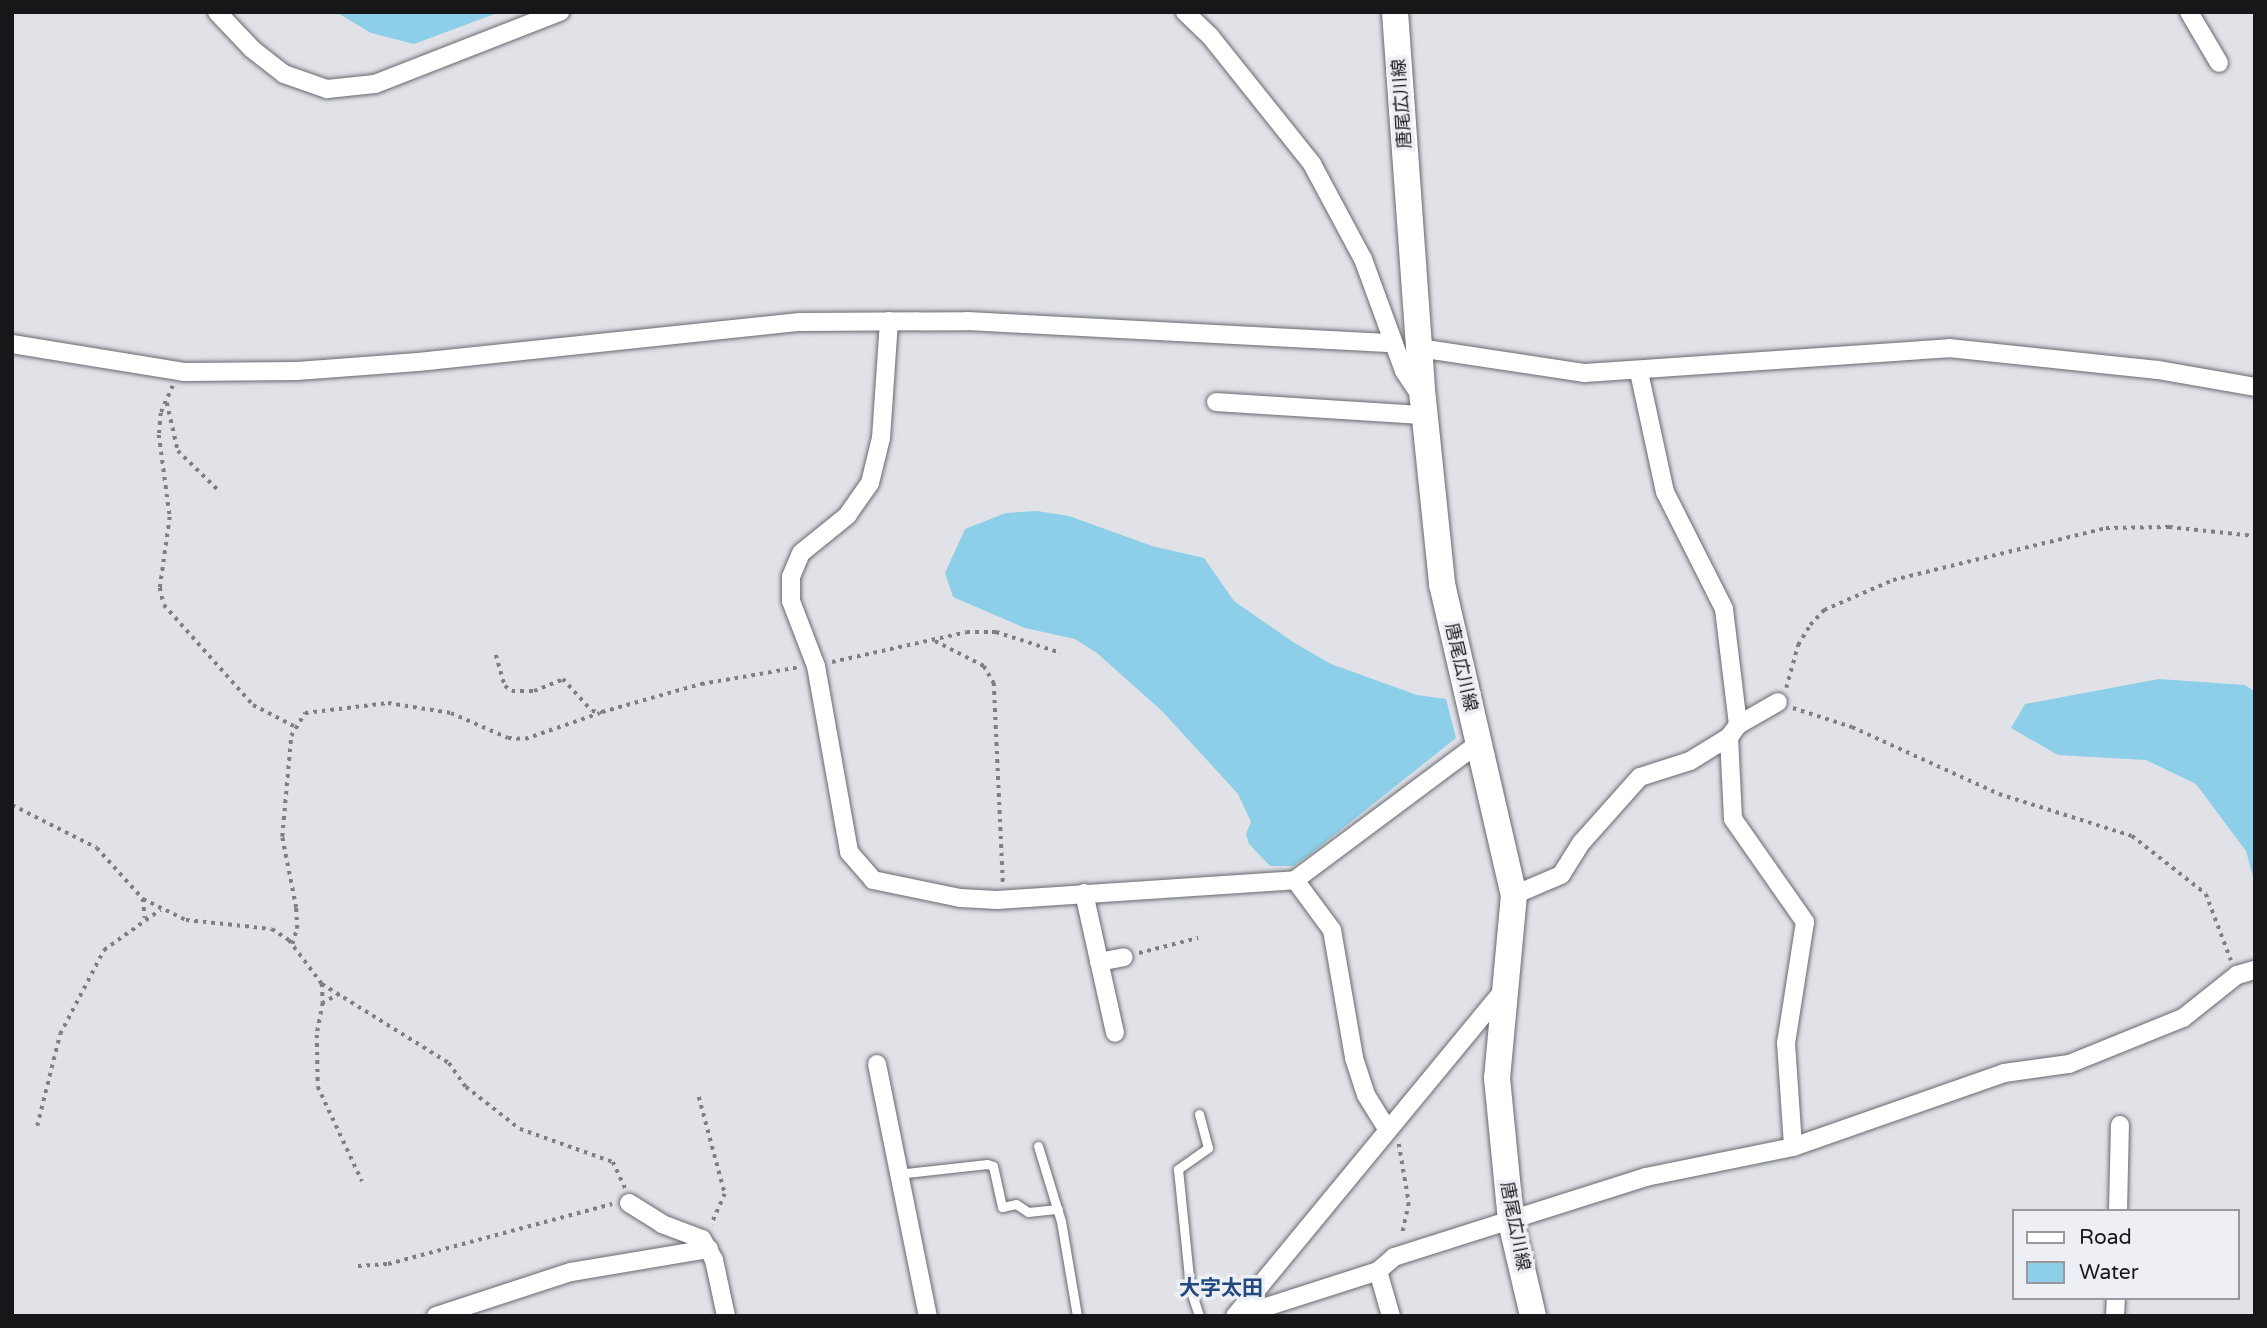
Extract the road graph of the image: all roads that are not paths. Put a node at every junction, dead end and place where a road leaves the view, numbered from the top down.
1 (217, 12) edge
2 (561, 12) edge
3 (1185, 12) edge
4 (1395, 12) edge
5 (2189, 12) edge
6 (2219, 63) dead end
7 (889, 321) junction
8 (1392, 343) junction
9 (12, 344) edge
10 (1419, 348) junction
11 (1639, 372) junction
12 (2255, 387) edge
13 (1216, 402) dead end
14 (1424, 407) junction
15 (1778, 702) road end
16 (1734, 731) junction
17 (1479, 743) junction
18 (1294, 880) junction
19 (1084, 893) junction
20 (1514, 895) junction
21 (1124, 957) road end
22 (1099, 962) junction
23 (2255, 970) edge
24 (1502, 992) junction
25 (1115, 1033) dead end
26 (877, 1064) dead end
27 (1199, 1114) dead end
28 (1390, 1125) junction
29 (2120, 1125) dead end
30 (1038, 1146) dead end
31 (1793, 1147) junction
32 (897, 1174) junction
33 (629, 1203) road end
34 (1058, 1209) junction
35 (2118, 1209) edge
36 (1511, 1222) junction
37 (707, 1247) junction
38 (1378, 1270) junction
39 (436, 1316) edge
40 (726, 1316) edge
41 (928, 1316) edge
42 (1077, 1316) edge
43 (1199, 1316) edge
44 (1237, 1316) edge
45 (1391, 1316) edge
46 (1532, 1316) edge

1 - 2 street
3 - 8 street
4 - 10 main road, 唐尾広川線
5 - 6 street
7 - 8 street
7 - 9 street
7 - 19 street
8 - 14 street
10 - 11 street
10 - 14 main road, 唐尾広川線
11 - 12 street
11 - 16 street
13 - 14 street
14 - 17 main road, 唐尾広川線
15 - 16 street
16 - 20 street
16 - 31 street
17 - 18 street
17 - 20 main road, 唐尾広川線
18 - 19 street
18 - 28 street
19 - 22 street
20 - 24 main road, 唐尾広川線
21 - 22 street
22 - 25 street
23 - 31 street
24 - 28 street
24 - 36 main road, 唐尾広川線
26 - 32 street
27 - 43 lane
28 - 44 street
29 - 35 street
30 - 34 lane
31 - 36 street
32 - 34 lane
32 - 41 street
33 - 37 street
34 - 42 lane
36 - 38 street
36 - 46 main road, 唐尾広川線
37 - 39 street
37 - 40 street
38 - 44 street
38 - 45 street

